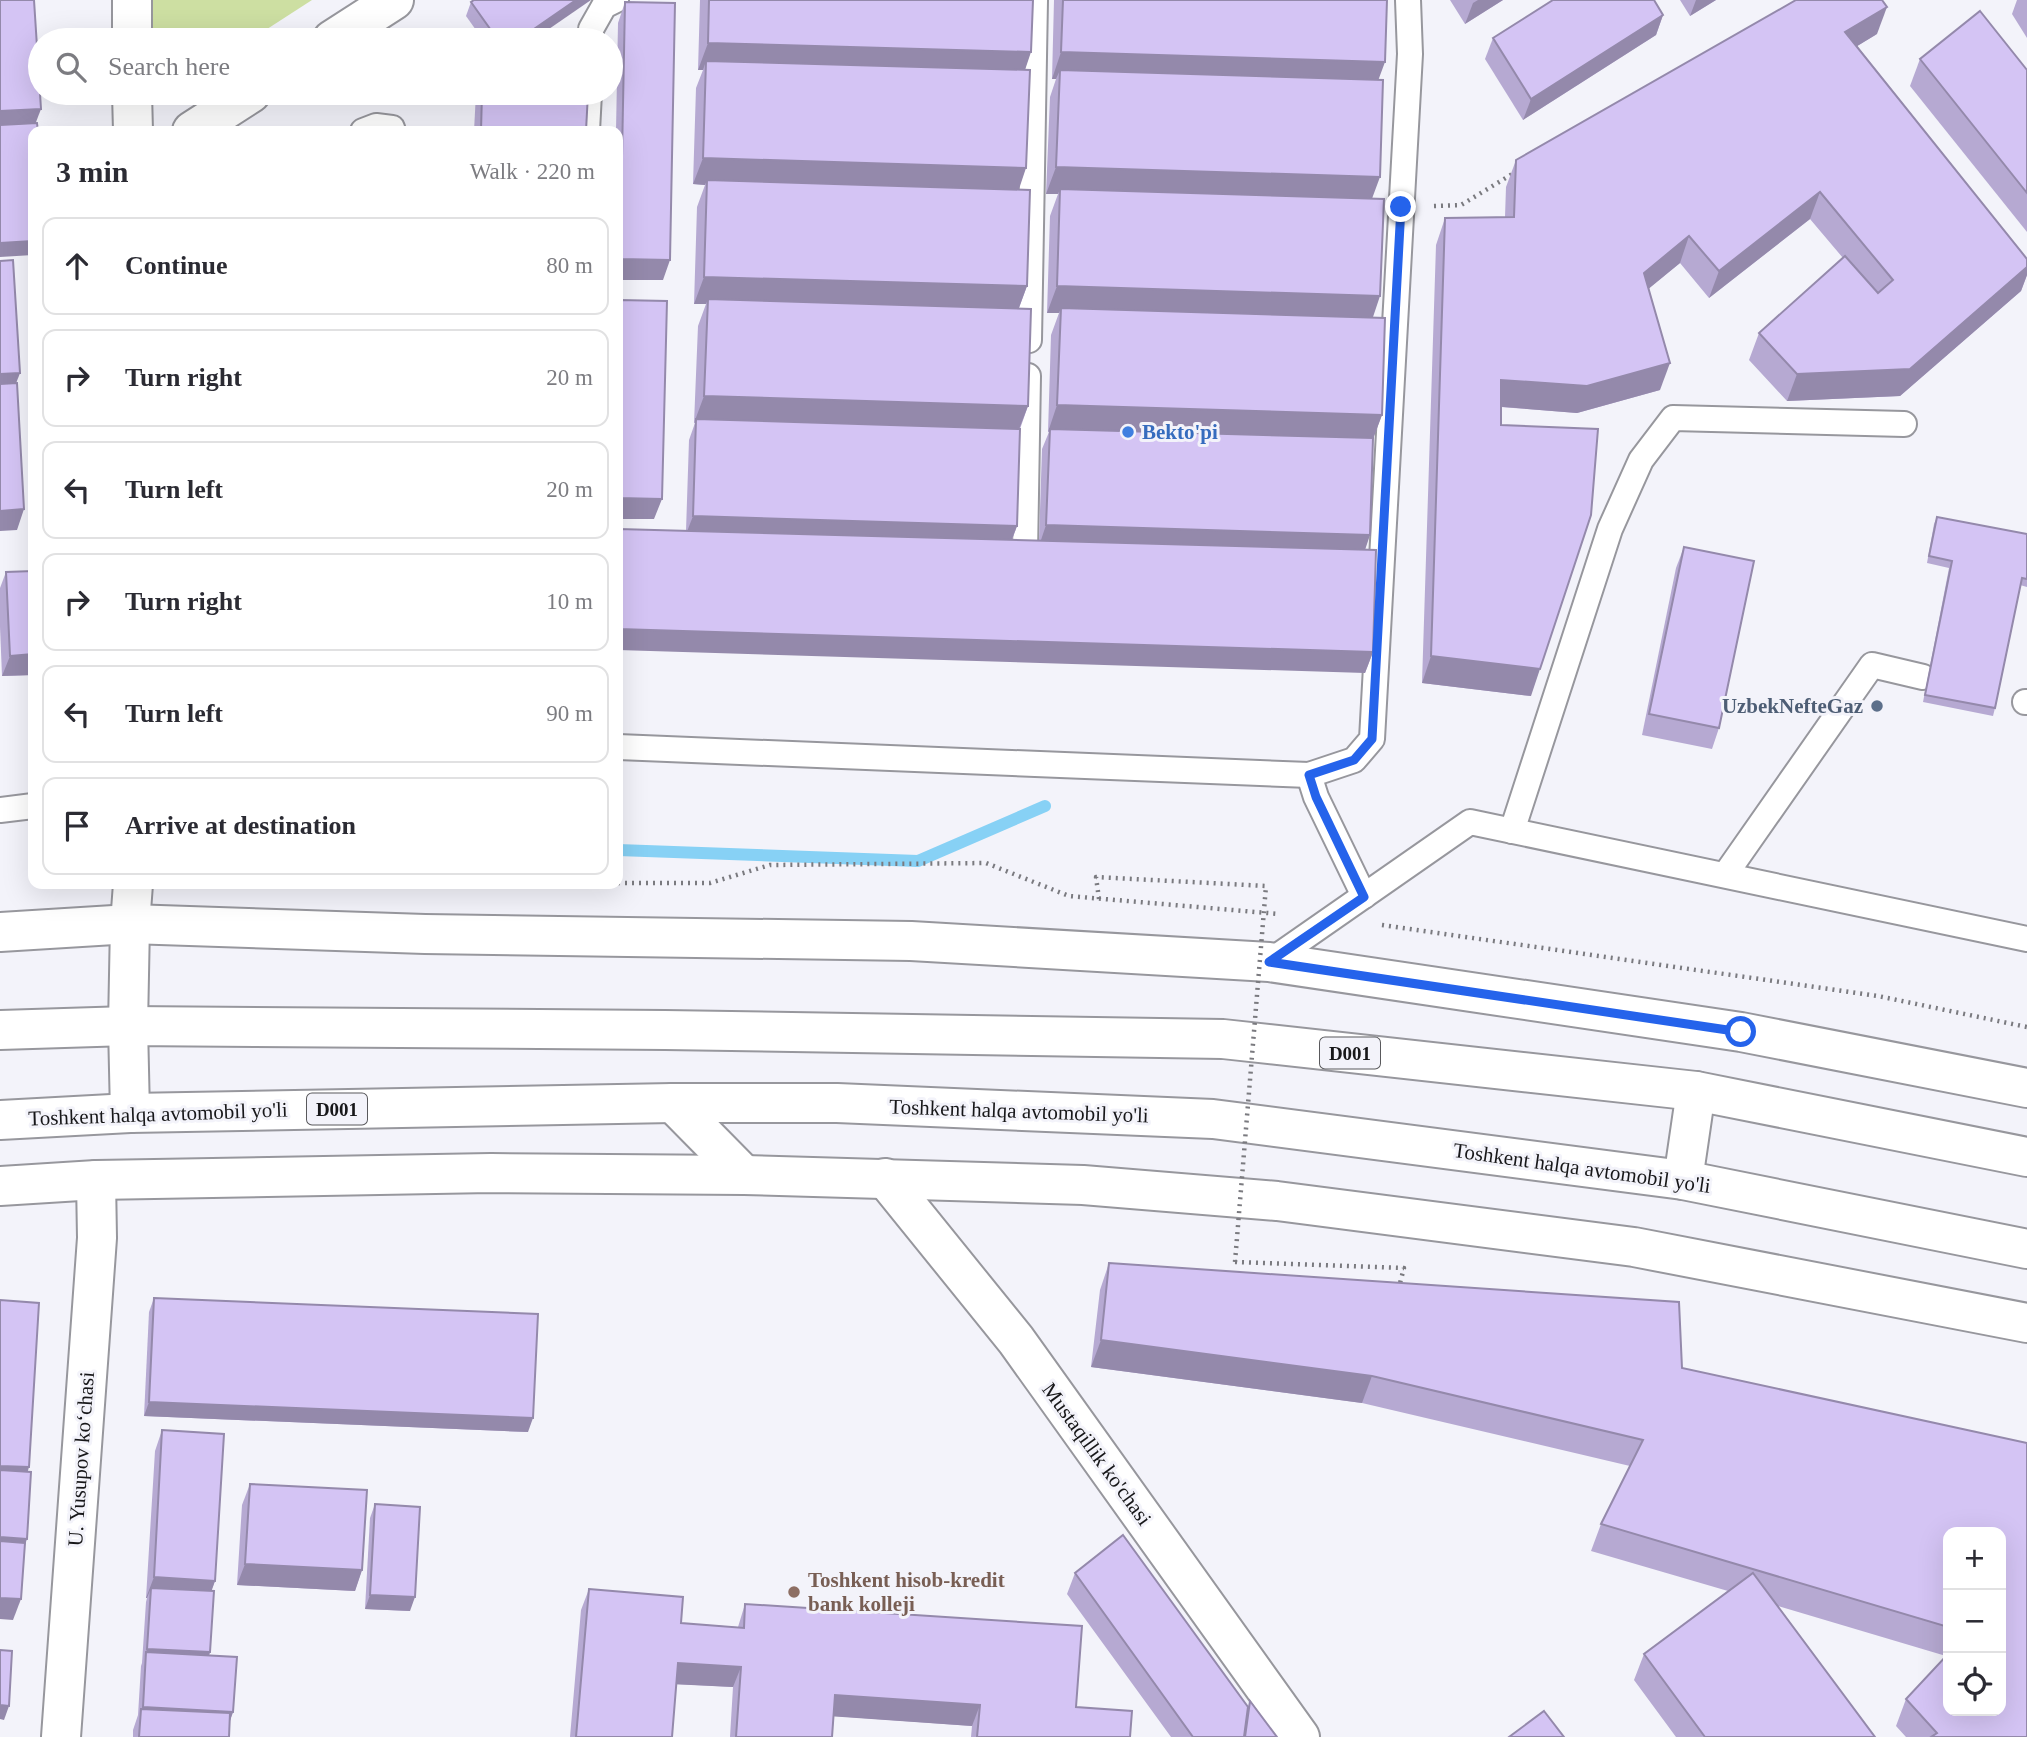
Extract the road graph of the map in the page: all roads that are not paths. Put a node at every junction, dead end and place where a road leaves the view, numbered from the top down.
1 (132, 0) edge
2 (394, 0) edge
3 (616, 0) edge
4 (1035, 0) edge
5 (1408, 0) edge
6 (132, 28) edge
7 (351, 28) edge
8 (592, 28) edge
9 (132, 105) edge
10 (232, 105) edge
11 (588, 105) edge
12 (133, 126) edge
13 (200, 126) edge
14 (587, 126) edge
15 (1904, 425) dead end
16 (984, 551) edge
17 (1923, 677) dead end
18 (623, 747) edge
19 (1309, 775) junction
20 (28, 807) edge
21 (0, 810) edge
22 (1513, 831) junction
23 (1725, 875) junction
24 (133, 889) edge
25 (1364, 897) junction
26 (130, 925) junction
27 (0, 932) edge
28 (2027, 939) edge
29 (1269, 962) junction
30 (128, 1027) junction
31 (0, 1030) edge
32 (2027, 1088) edge
33 (1696, 1091) junction
34 (673, 1103) junction
35 (130, 1113) junction
36 (0, 1120) edge
37 (2027, 1157) edge
38 (744, 1175) junction
39 (885, 1178) junction
40 (96, 1180) junction
41 (1683, 1180) junction
42 (0, 1185) edge
43 (2027, 1249) edge
44 (2027, 1323) edge
45 (61, 1737) edge
46 (1300, 1737) edge

1 - 6 main road
2 - 7 main road
3 - 8 lane
4 - 16 lane
5 - 19 lane
9 - 12 main road
10 - 13 main road
11 - 14 lane
15 - 22 lane
17 - 23 lane
18 - 19 lane
19 - 25 lane
20 - 21 lane
22 - 23 lane
22 - 25 lane
23 - 28 lane
24 - 26 main road
25 - 29 lane
26 - 27 main road
26 - 29 main road
26 - 30 main road
29 - 32 main road
30 - 31 main road, D001
30 - 33 main road, D001
30 - 35 main road
33 - 37 main road, D001
33 - 41 main road
34 - 35 main road, Toshkent halqa avtomobil yo'li / D001
34 - 38 main road
34 - 41 main road, Toshkent halqa avtomobil yo'li / D001
35 - 36 main road, Toshkent halqa avtomobil yo'li / D001
38 - 39 main road
38 - 40 main road
39 - 44 main road
39 - 46 main road, Mustaqillik ko'chasi
40 - 42 main road
40 - 45 main road, U. Yusupov ko‘chasi
41 - 43 main road, Toshkent halqa avtomobil yo'li / D001

